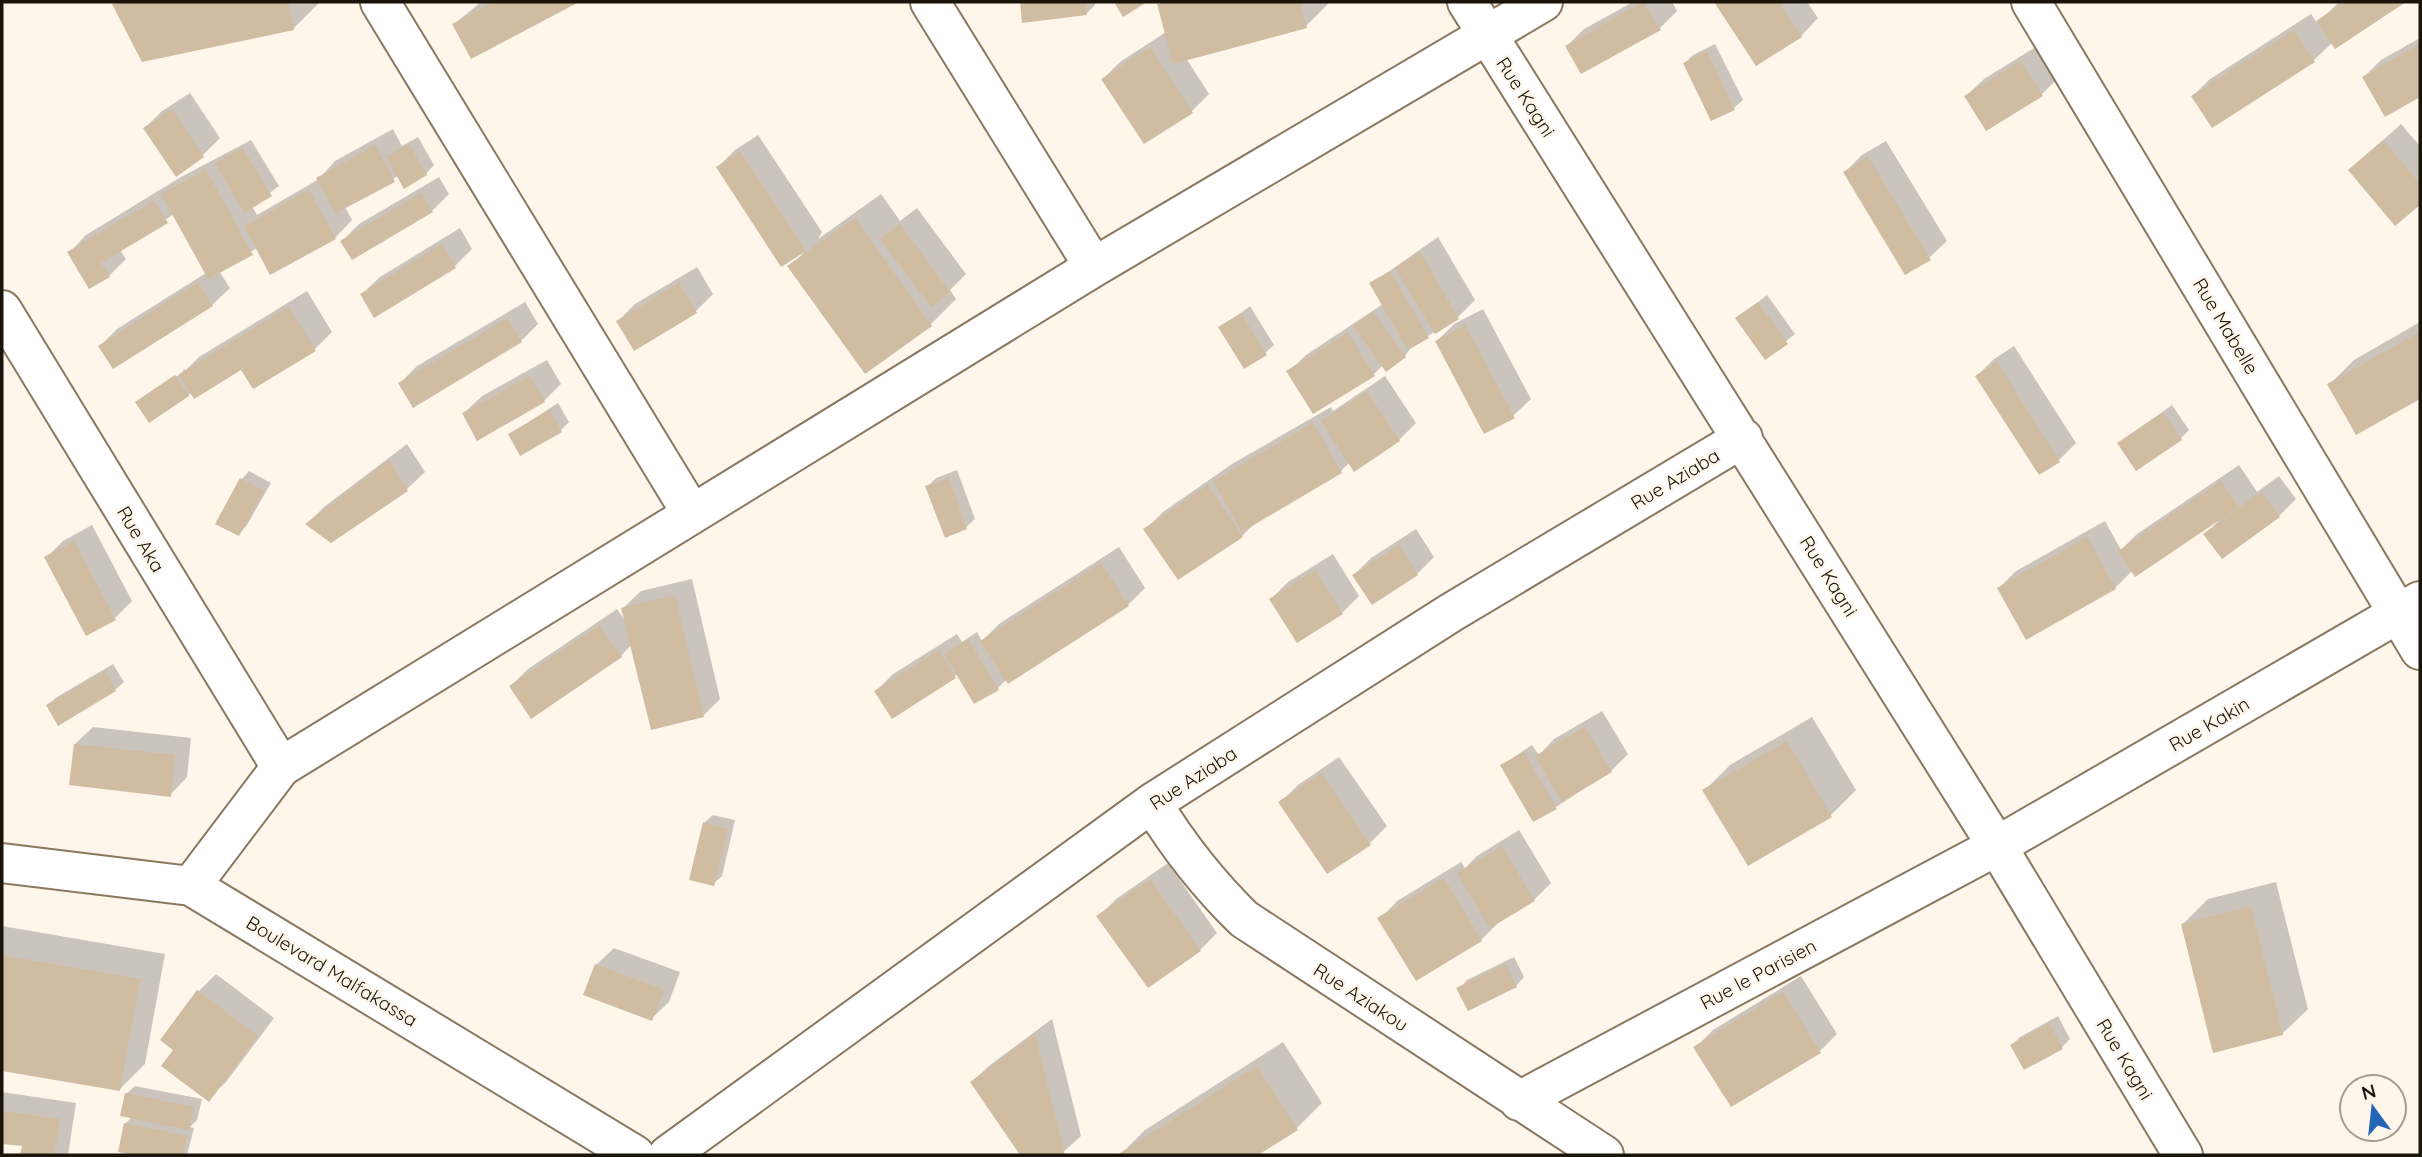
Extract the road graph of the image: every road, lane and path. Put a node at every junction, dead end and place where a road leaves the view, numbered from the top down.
1 (380, 2) edge
2 (930, 2) edge
3 (1467, 2) edge
4 (1543, 2) edge
5 (2031, 2) edge
6 (1487, 37) junction
7 (1094, 267) junction
8 (2, 310) edge
9 (1743, 438) junction
10 (692, 514) junction
11 (2409, 608) edge
12 (2420, 650) edge
13 (281, 767) junction
14 (1152, 803) junction
15 (1997, 846) junction
16 (2, 863) edge
17 (191, 886) junction
18 (1519, 1101) junction
19 (635, 1155) edge
20 (668, 1155) edge
21 (1604, 1155) edge
22 (2183, 1155) edge

1 - 10 street
2 - 7 street
3 - 6 street, Rue Kagni
4 - 6 street
5 - 11 street, Rue Mabelle
6 - 7 street
6 - 9 street, Rue Kagni
7 - 10 street
8 - 13 street, Rue Aka
9 - 14 street, Rue Aziaba
9 - 15 street, Rue Kagni
10 - 13 street
11 - 12 street, Rue Mabelle
11 - 15 street, Rue Kakin
13 - 17 street
14 - 18 street, Rue Aziakou
14 - 20 street, Rue Aziaba
15 - 18 street, Rue le Parisien
15 - 22 street, Rue Kagni
16 - 17 street, Boulevard Malfakassa
17 - 19 street, Boulevard Malfakassa
18 - 21 street, Rue Aziakou

